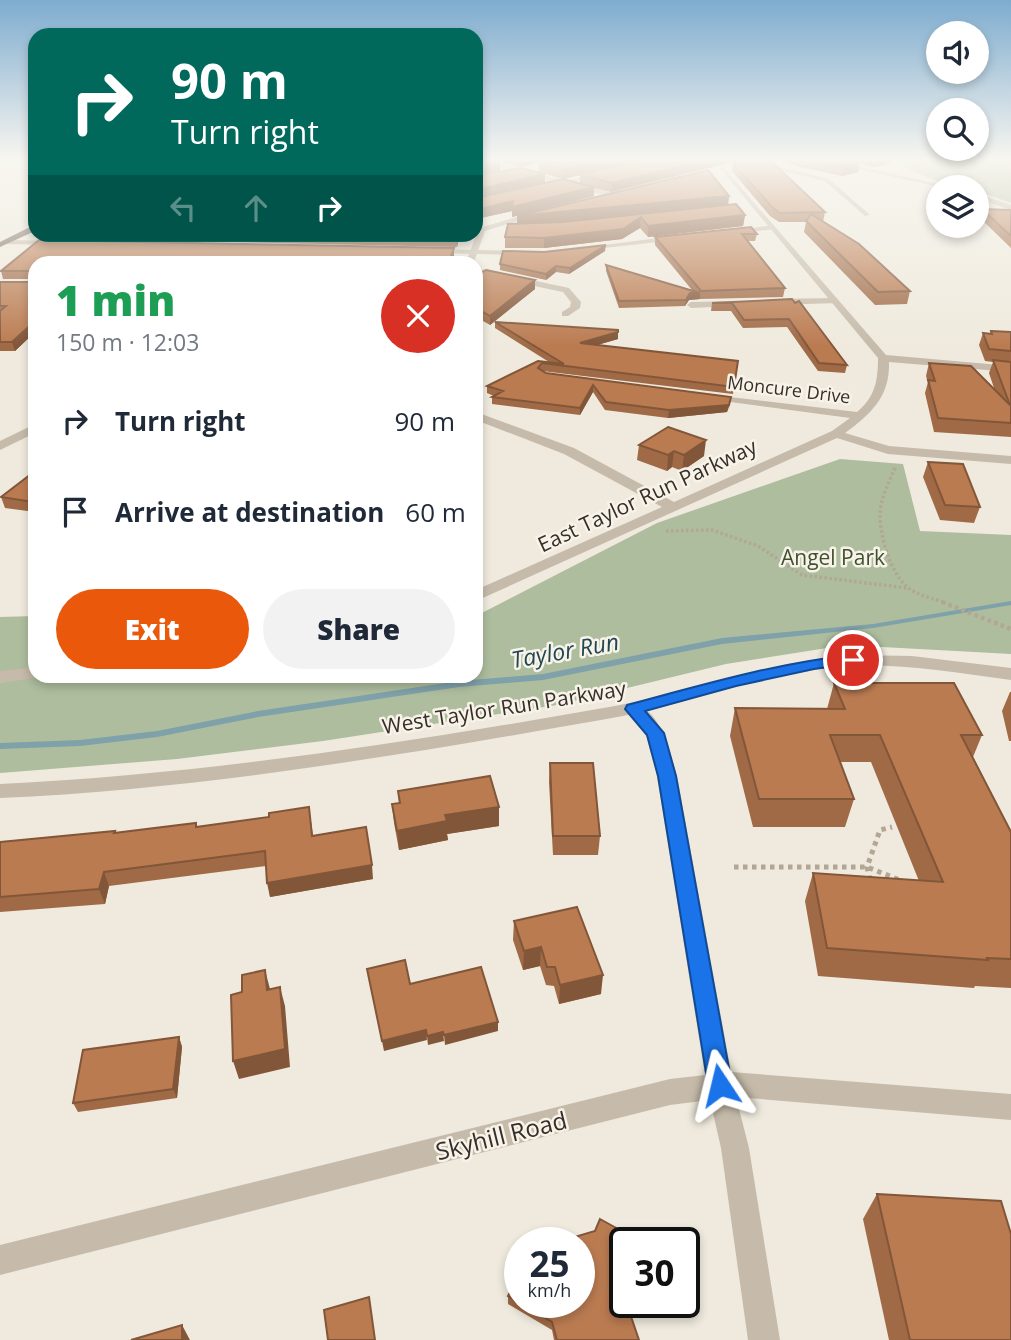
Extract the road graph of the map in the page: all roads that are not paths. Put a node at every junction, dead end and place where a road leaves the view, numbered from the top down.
1 (514, 221) edge
2 (768, 221) edge
3 (773, 227) junction
4 (28, 228) edge
5 (483, 229) edge
6 (483, 230) edge
7 (518, 230) edge
8 (28, 231) edge
9 (724, 232) edge
10 (0, 234) edge
11 (688, 236) edge
12 (477, 242) edge
13 (70, 243) edge
14 (3, 244) edge
15 (570, 250) edge
16 (419, 251) edge
17 (475, 252) junction
18 (530, 253) edge
19 (473, 256) edge
20 (483, 272) edge
21 (835, 301) junction
22 (744, 303) edge
23 (766, 303) edge
24 (691, 305) dead end
25 (565, 314) dead end
26 (883, 358) junction
27 (1011, 369) edge
28 (696, 394) edge
29 (860, 416) junction
30 (483, 419) edge
31 (28, 432) edge
32 (836, 433) junction
33 (0, 446) edge
34 (1011, 460) edge
35 (673, 507) junction
36 (483, 593) edge
37 (28, 674) edge
38 (1011, 674) edge
39 (0, 677) edge
40 (633, 709) junction
41 (0, 791) edge
42 (720, 1085) junction
43 (1011, 1107) edge
44 (0, 1260) edge
45 (765, 1340) edge

1 - 5 street
2 - 3 street
3 - 9 lane
3 - 21 street
4 - 10 main road
6 - 7 street
8 - 14 main road
11 - 15 lane
12 - 17 street
13 - 14 lane
16 - 17 lane
17 - 18 lane
17 - 19 street
20 - 25 street
21 - 23 lane
21 - 26 street
22 - 24 lane
26 - 27 street
26 - 29 street, East Taylor Run Parkway
28 - 29 street, Moncure Drive
29 - 32 street, East Taylor Run Parkway
30 - 35 street
31 - 33 street
32 - 34 street
32 - 35 street, East Taylor Run Parkway
35 - 36 street, East Taylor Run Parkway
37 - 39 street
38 - 40 street, West Taylor Run Parkway
40 - 41 street, West Taylor Run Parkway
40 - 42 street
42 - 43 street, Skyhill Road
42 - 44 street, Skyhill Road
42 - 45 street

